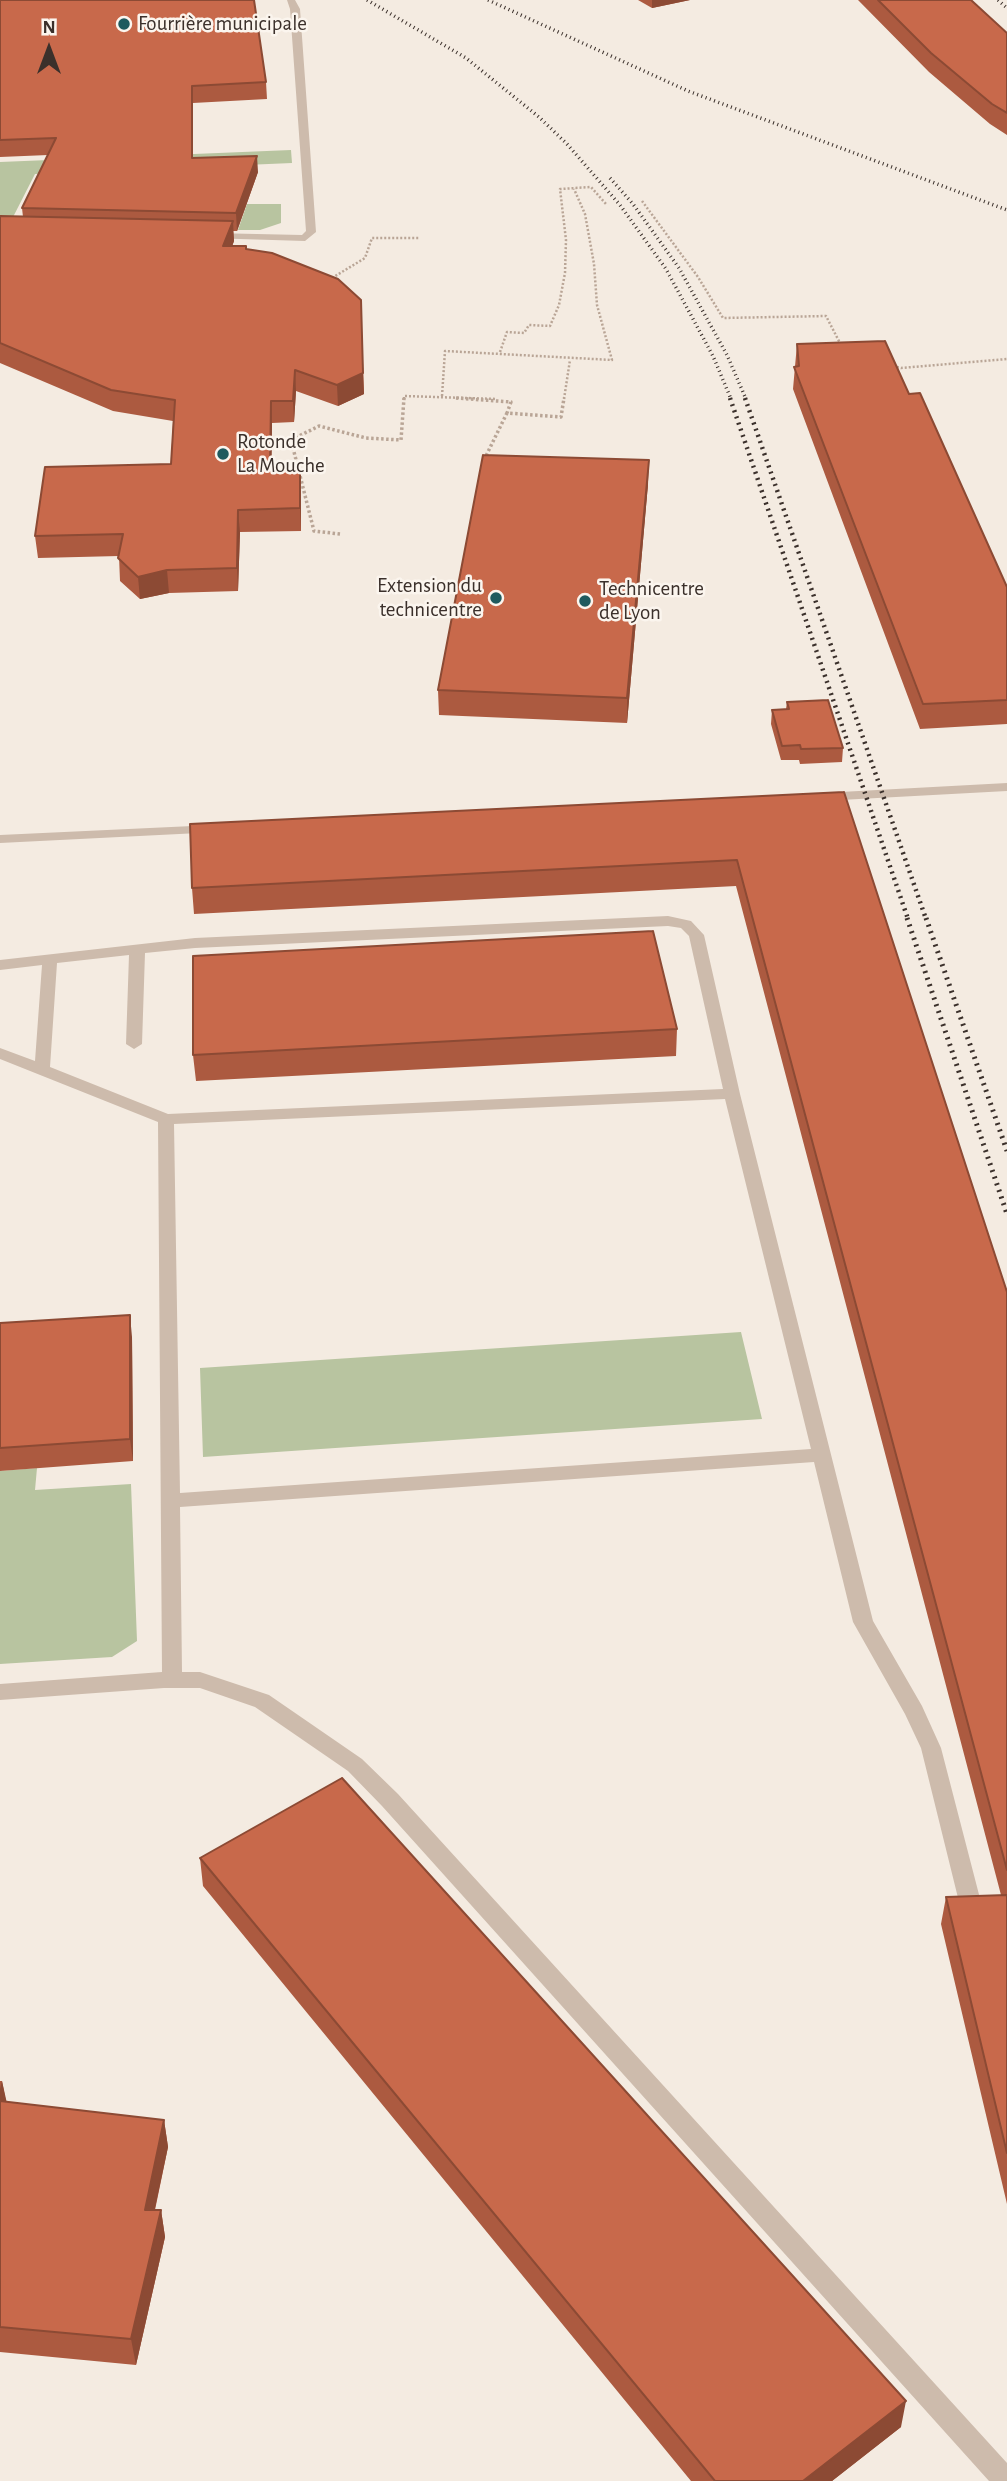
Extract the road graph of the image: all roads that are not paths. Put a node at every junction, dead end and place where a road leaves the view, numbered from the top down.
1 (291, 0) edge
2 (192, 236) edge
3 (1007, 787) edge
4 (809, 798) edge
5 (226, 828) edge
6 (0, 839) edge
7 (137, 950) junction
8 (50, 959) junction
9 (0, 965) edge
10 (134, 1044) dead end
11 (0, 1053) edge
12 (42, 1070) junction
13 (732, 1094) junction
14 (166, 1119) junction
15 (821, 1455) junction
16 (169, 1501) junction
17 (172, 1680) junction
18 (0, 1692) edge
19 (972, 1910) edge
20 (1006, 2481) edge

1 - 2 street
3 - 4 street
5 - 6 street
7 - 8 street
7 - 10 street
7 - 13 street
8 - 9 street
8 - 12 street
11 - 12 street
12 - 14 street
13 - 14 street
13 - 15 street
14 - 16 street
15 - 16 street
15 - 19 street
16 - 17 street
17 - 18 street
17 - 20 street

